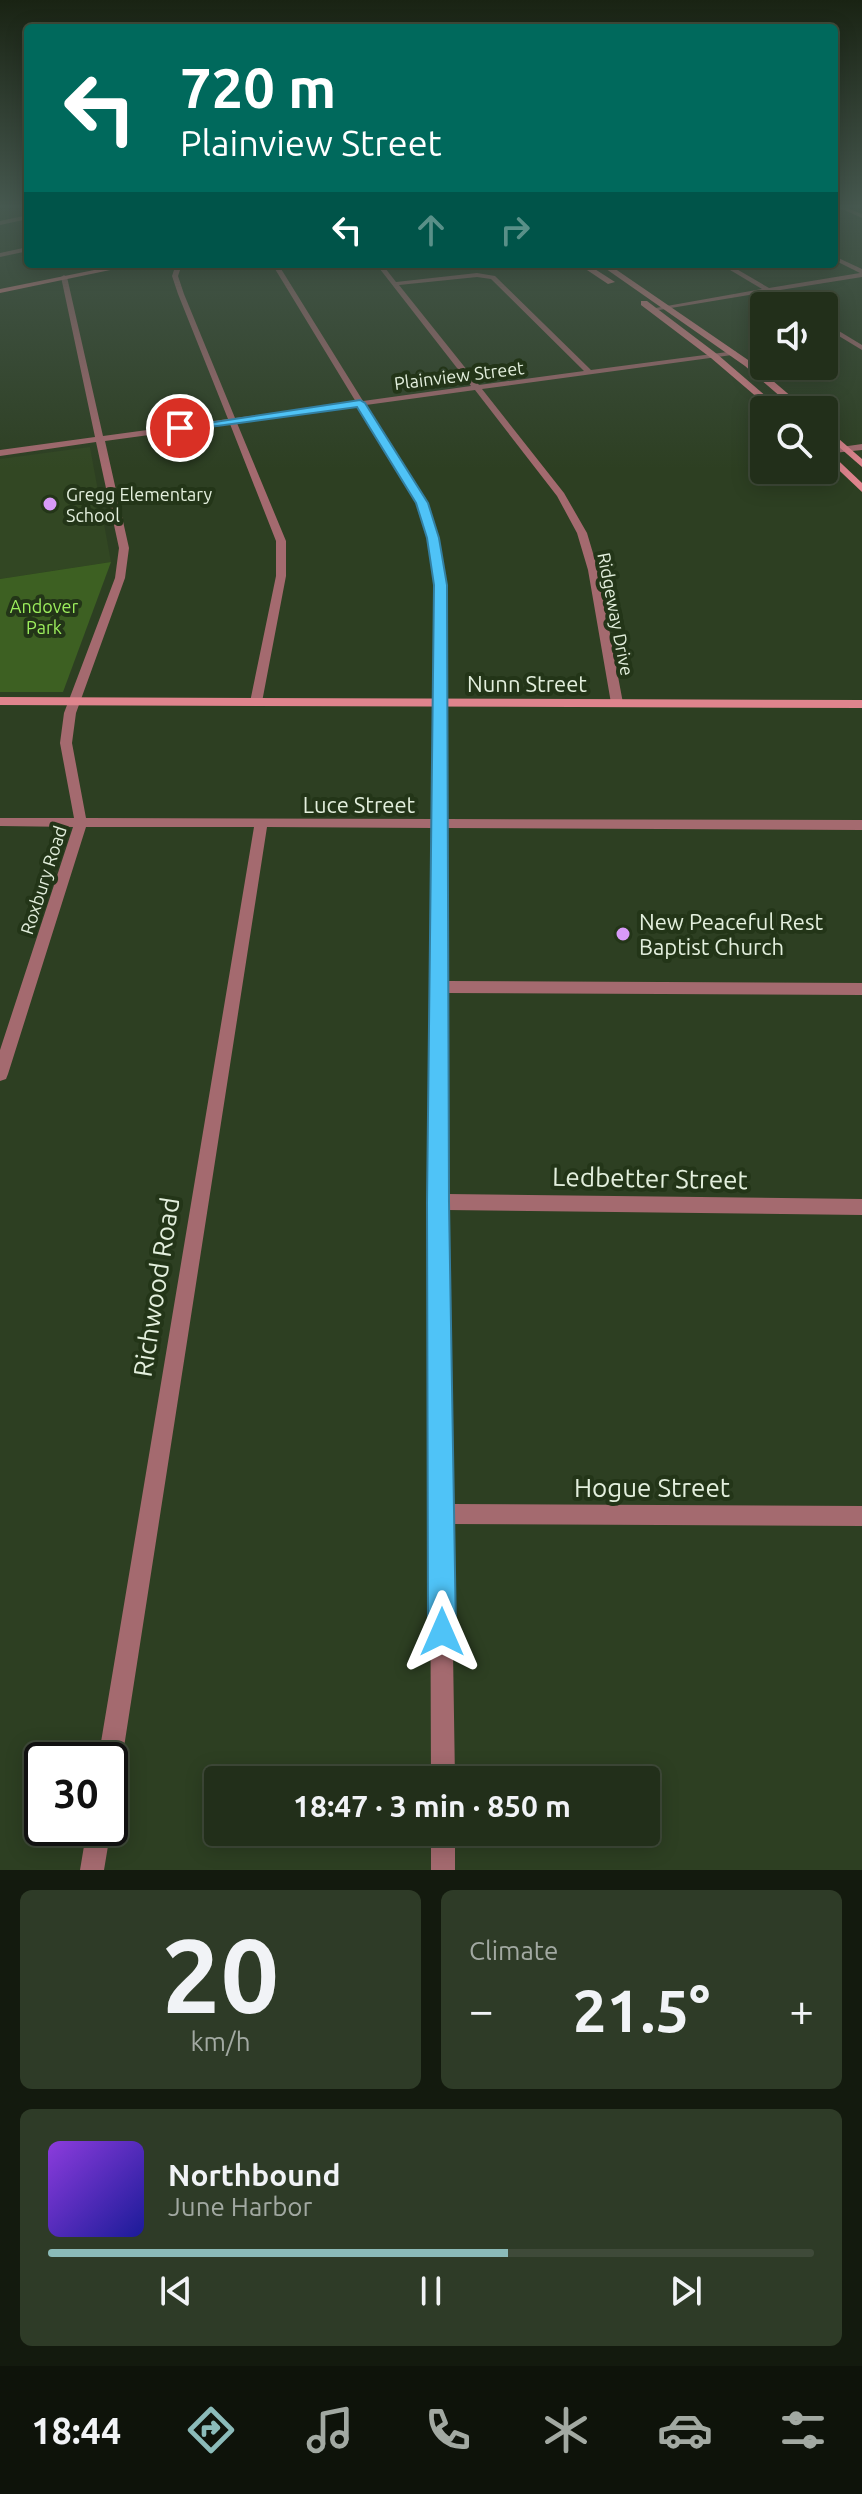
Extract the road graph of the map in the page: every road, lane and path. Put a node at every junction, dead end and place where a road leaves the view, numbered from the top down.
1 (68, 295) edge
2 (182, 295) edge
3 (294, 295) edge
4 (404, 295) edge
5 (511, 295) edge
6 (631, 295) edge
7 (651, 295) edge
8 (744, 295) edge
9 (669, 307) junction
10 (653, 309) junction
11 (838, 333) edge
12 (862, 348) edge
13 (732, 353) junction
14 (714, 356) junction
15 (590, 373) junction
16 (477, 388) junction
17 (761, 396) edge
18 (785, 396) edge
19 (360, 403) junction
20 (234, 421) junction
21 (100, 439) junction
22 (838, 441) edge
23 (862, 447) edge
24 (848, 449) junction
25 (838, 450) edge
26 (0, 453) edge
27 (838, 464) edge
28 (862, 464) edge
29 (862, 489) edge
30 (0, 701) edge
31 (76, 702) junction
32 (256, 702) junction
33 (440, 703) junction
34 (617, 703) junction
35 (862, 704) edge
36 (0, 822) edge
37 (81, 823) junction
38 (261, 824) junction
39 (441, 824) junction
40 (862, 825) edge
41 (439, 987) junction
42 (862, 989) edge
43 (0, 1074) edge
44 (438, 1202) junction
45 (862, 1207) edge
46 (442, 1514) junction
47 (862, 1516) edge
48 (113, 1742) edge
49 (443, 1766) edge
50 (96, 1846) edge
51 (443, 1846) edge
52 (92, 1870) edge
53 (443, 1870) edge

1 - 21 street, Roxbury Road
2 - 20 street
3 - 19 street
4 - 16 street, Ridgeway Drive
5 - 15 street
6 - 10 main road
7 - 9 main road
8 - 9 street
9 - 10 street
9 - 13 main road
10 - 14 main road
11 - 12 street
13 - 14 street, Plainview Street
13 - 18 main road
14 - 15 street, Plainview Street
14 - 17 main road
15 - 16 street, Plainview Street
16 - 19 street, Plainview Street
16 - 34 street, Ridgeway Drive
19 - 20 street, Plainview Street
19 - 33 street
20 - 21 street, Plainview Street
20 - 32 street
21 - 26 street, Plainview Street
21 - 31 street, Roxbury Road
22 - 24 main road
23 - 24 street
24 - 25 street
24 - 28 main road
27 - 29 main road
30 - 31 main road, Nunn Street
31 - 32 main road, Nunn Street
31 - 37 street, Roxbury Road
32 - 33 main road, Nunn Street
33 - 34 main road, Nunn Street
33 - 39 street
34 - 35 main road, Nunn Street
36 - 37 street, Luce Street
37 - 38 street, Luce Street
37 - 43 street, Roxbury Road
38 - 39 street, Luce Street
38 - 48 street, Richwood Road
39 - 40 street, Luce Street
39 - 41 street
41 - 42 street
41 - 44 street
44 - 45 street, Ledbetter Street
44 - 46 street
46 - 47 street, Hogue Street
46 - 49 street
50 - 52 street
51 - 53 street

